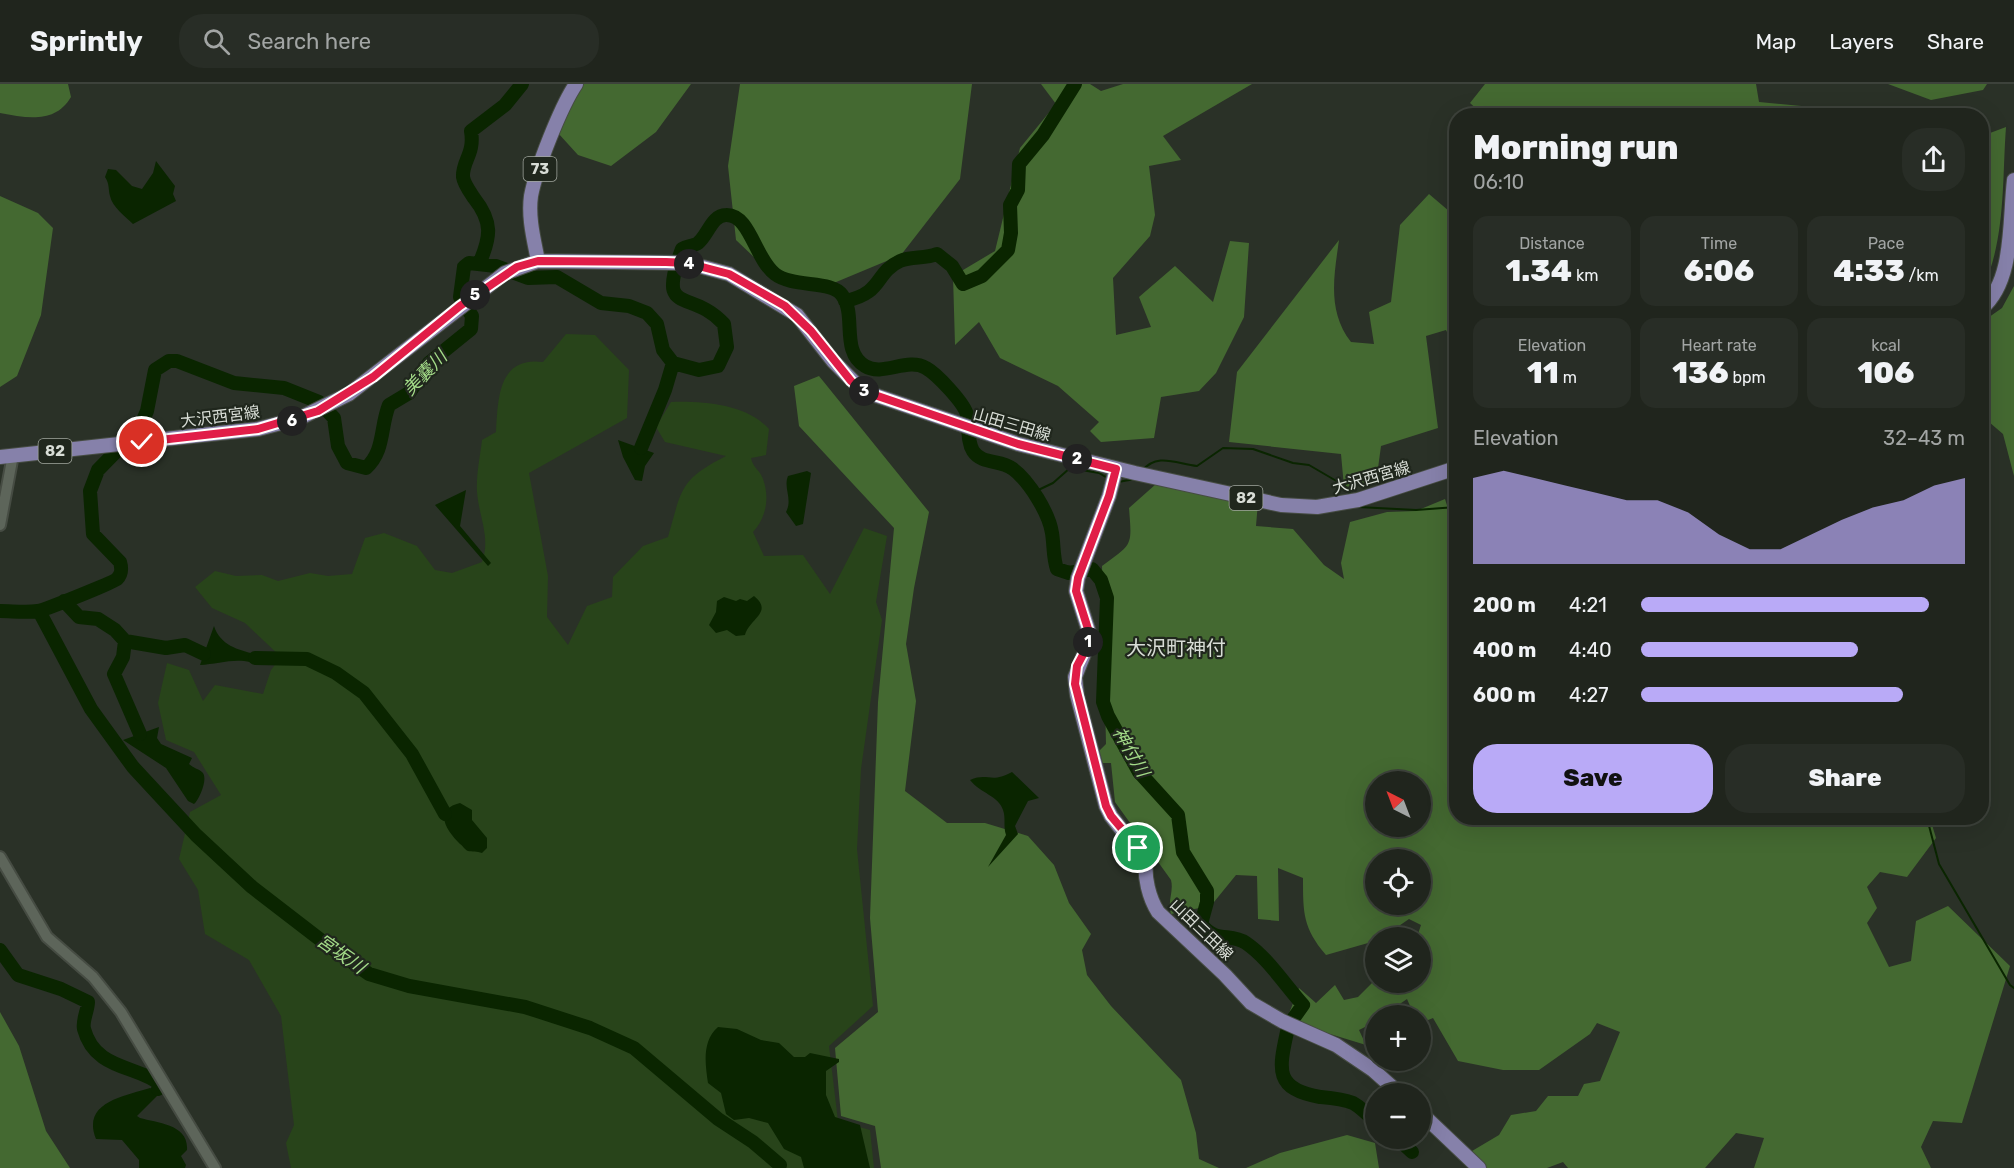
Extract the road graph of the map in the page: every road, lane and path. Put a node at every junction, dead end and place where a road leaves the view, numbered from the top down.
1 (576, 84) edge
2 (2014, 180) edge
3 (538, 261) junction
4 (1989, 303) edge
5 (7, 456) edge
6 (1449, 470) edge
7 (1114, 477) junction
8 (0, 525) edge
9 (0, 856) edge
10 (1388, 1083) edge
11 (1431, 1122) edge
12 (215, 1168) edge
13 (1479, 1168) edge

1 - 3 main road, 73
2 - 4 main road
3 - 5 main road, 大沢西宮線 / 82
3 - 7 main road, 山田三田線
5 - 8 street
6 - 7 main road, 大沢西宮線 / 82
7 - 10 main road, 山田三田線
9 - 12 street
11 - 13 main road

